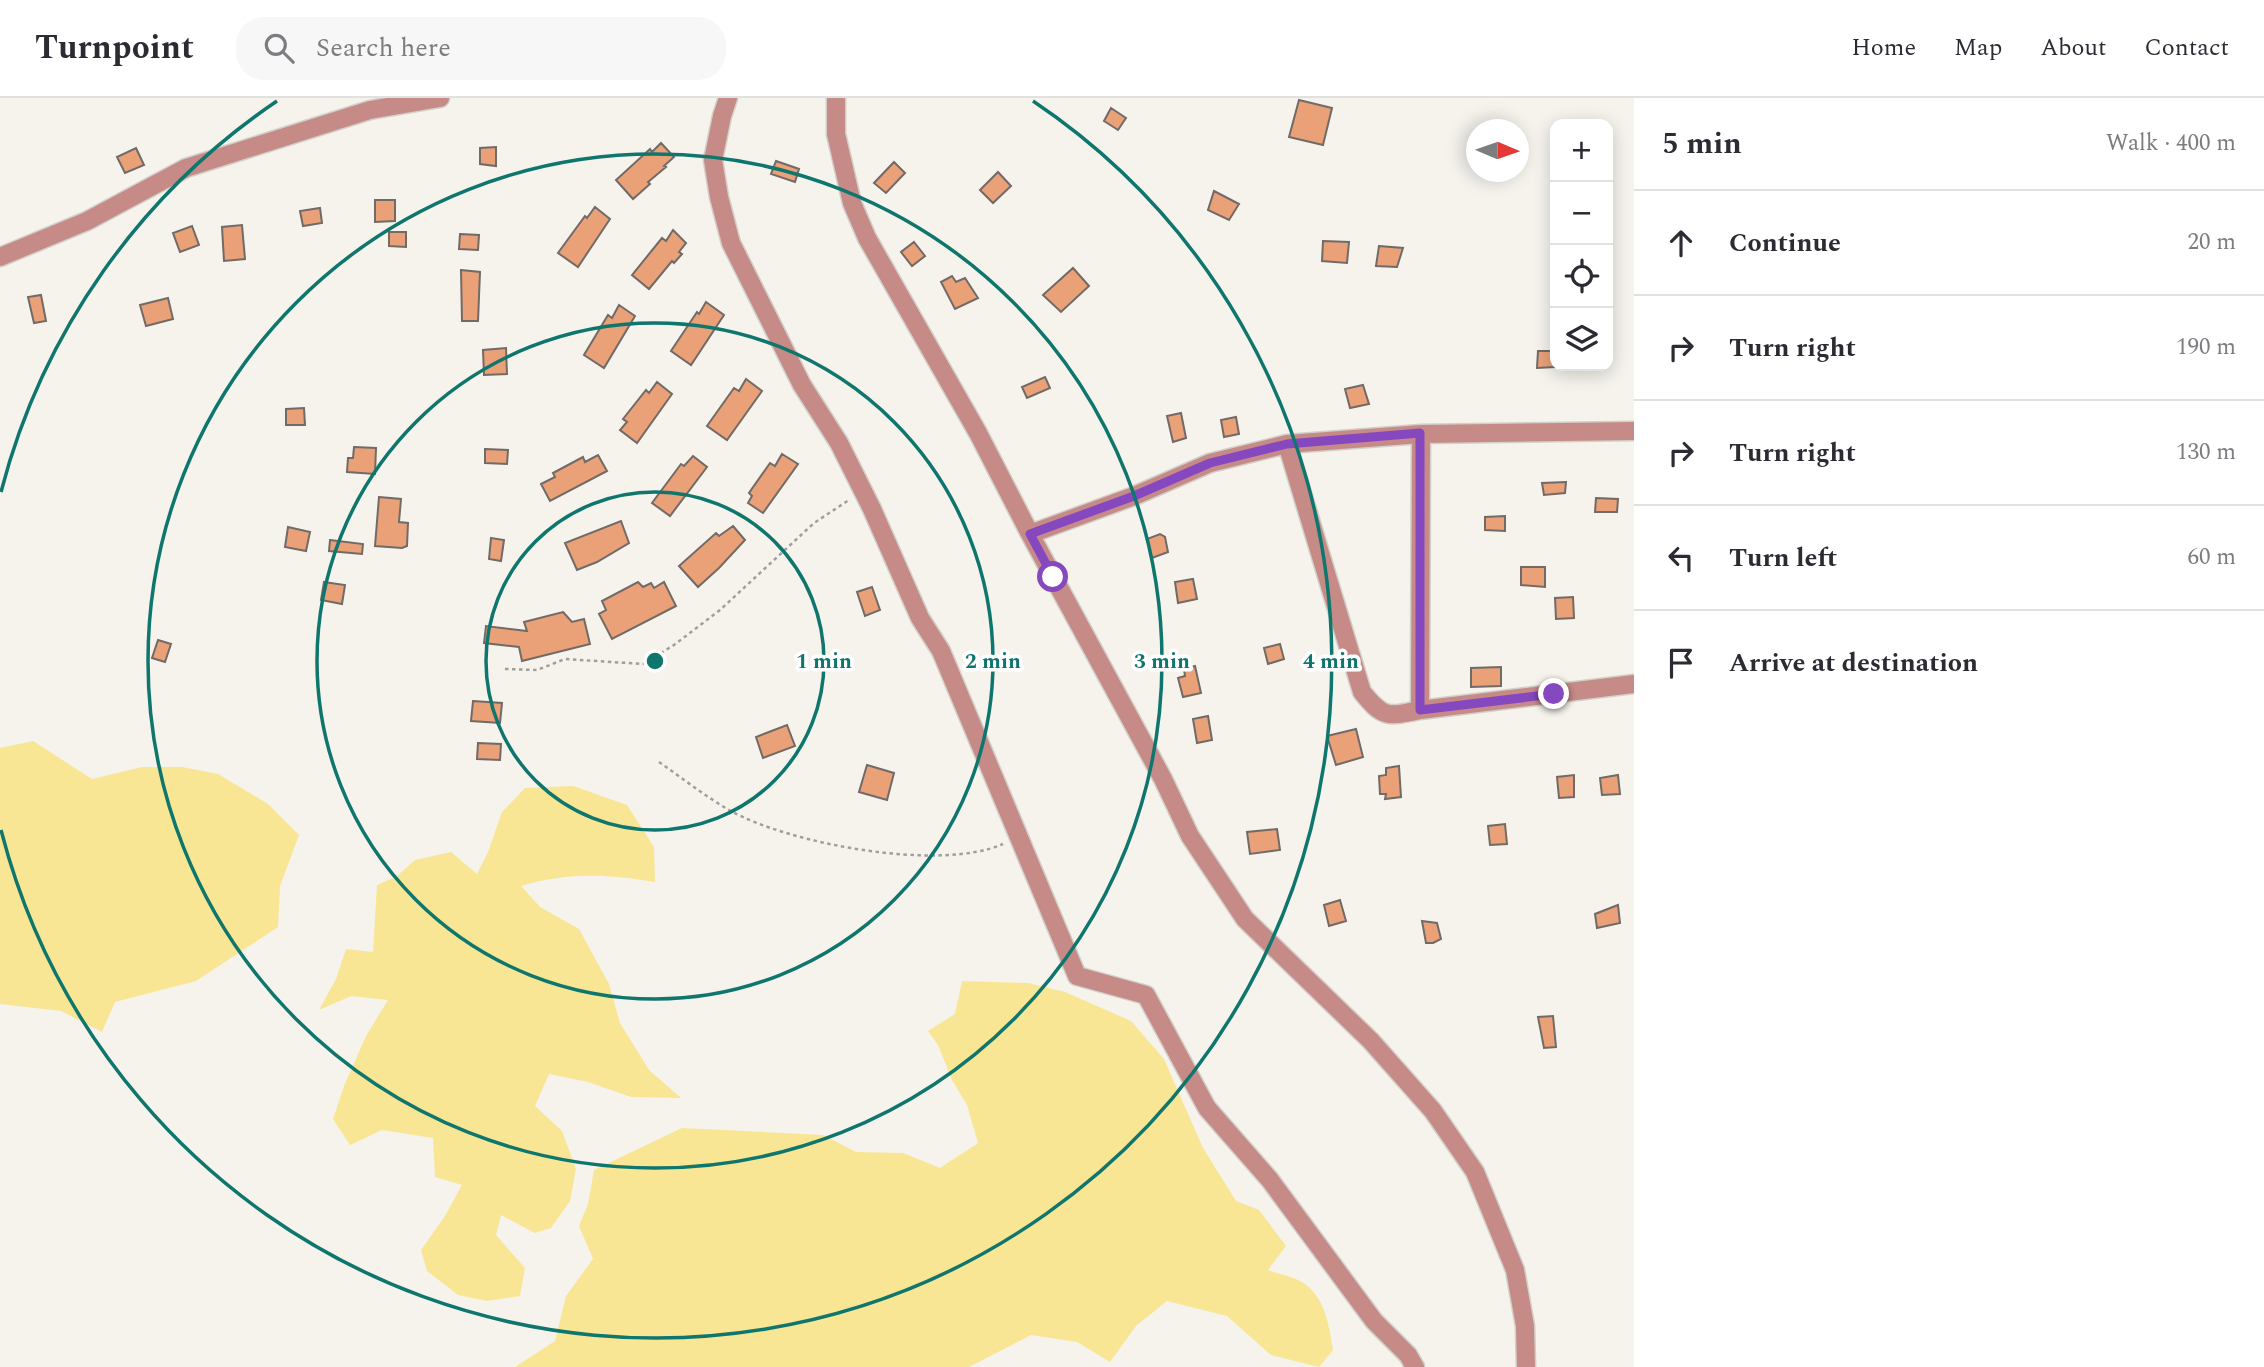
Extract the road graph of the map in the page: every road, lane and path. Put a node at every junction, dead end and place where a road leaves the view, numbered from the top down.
1 (440, 98) edge
2 (728, 98) edge
3 (836, 98) edge
4 (0, 257) edge
5 (1634, 431) edge
6 (1420, 433) junction
7 (1287, 444) junction
8 (863, 490) junction
9 (1030, 534) junction
10 (505, 669) dead end
11 (1634, 684) edge
12 (1420, 710) junction
13 (659, 762) dead end
14 (1019, 837) junction
15 (1415, 1367) edge
16 (1526, 1367) edge

1 - 4 street
2 - 8 street
3 - 9 street
5 - 6 street
6 - 7 street
6 - 12 street
7 - 9 street
7 - 12 street
8 - 10 path
8 - 14 street
9 - 16 street
11 - 12 street
13 - 14 path
14 - 15 street

